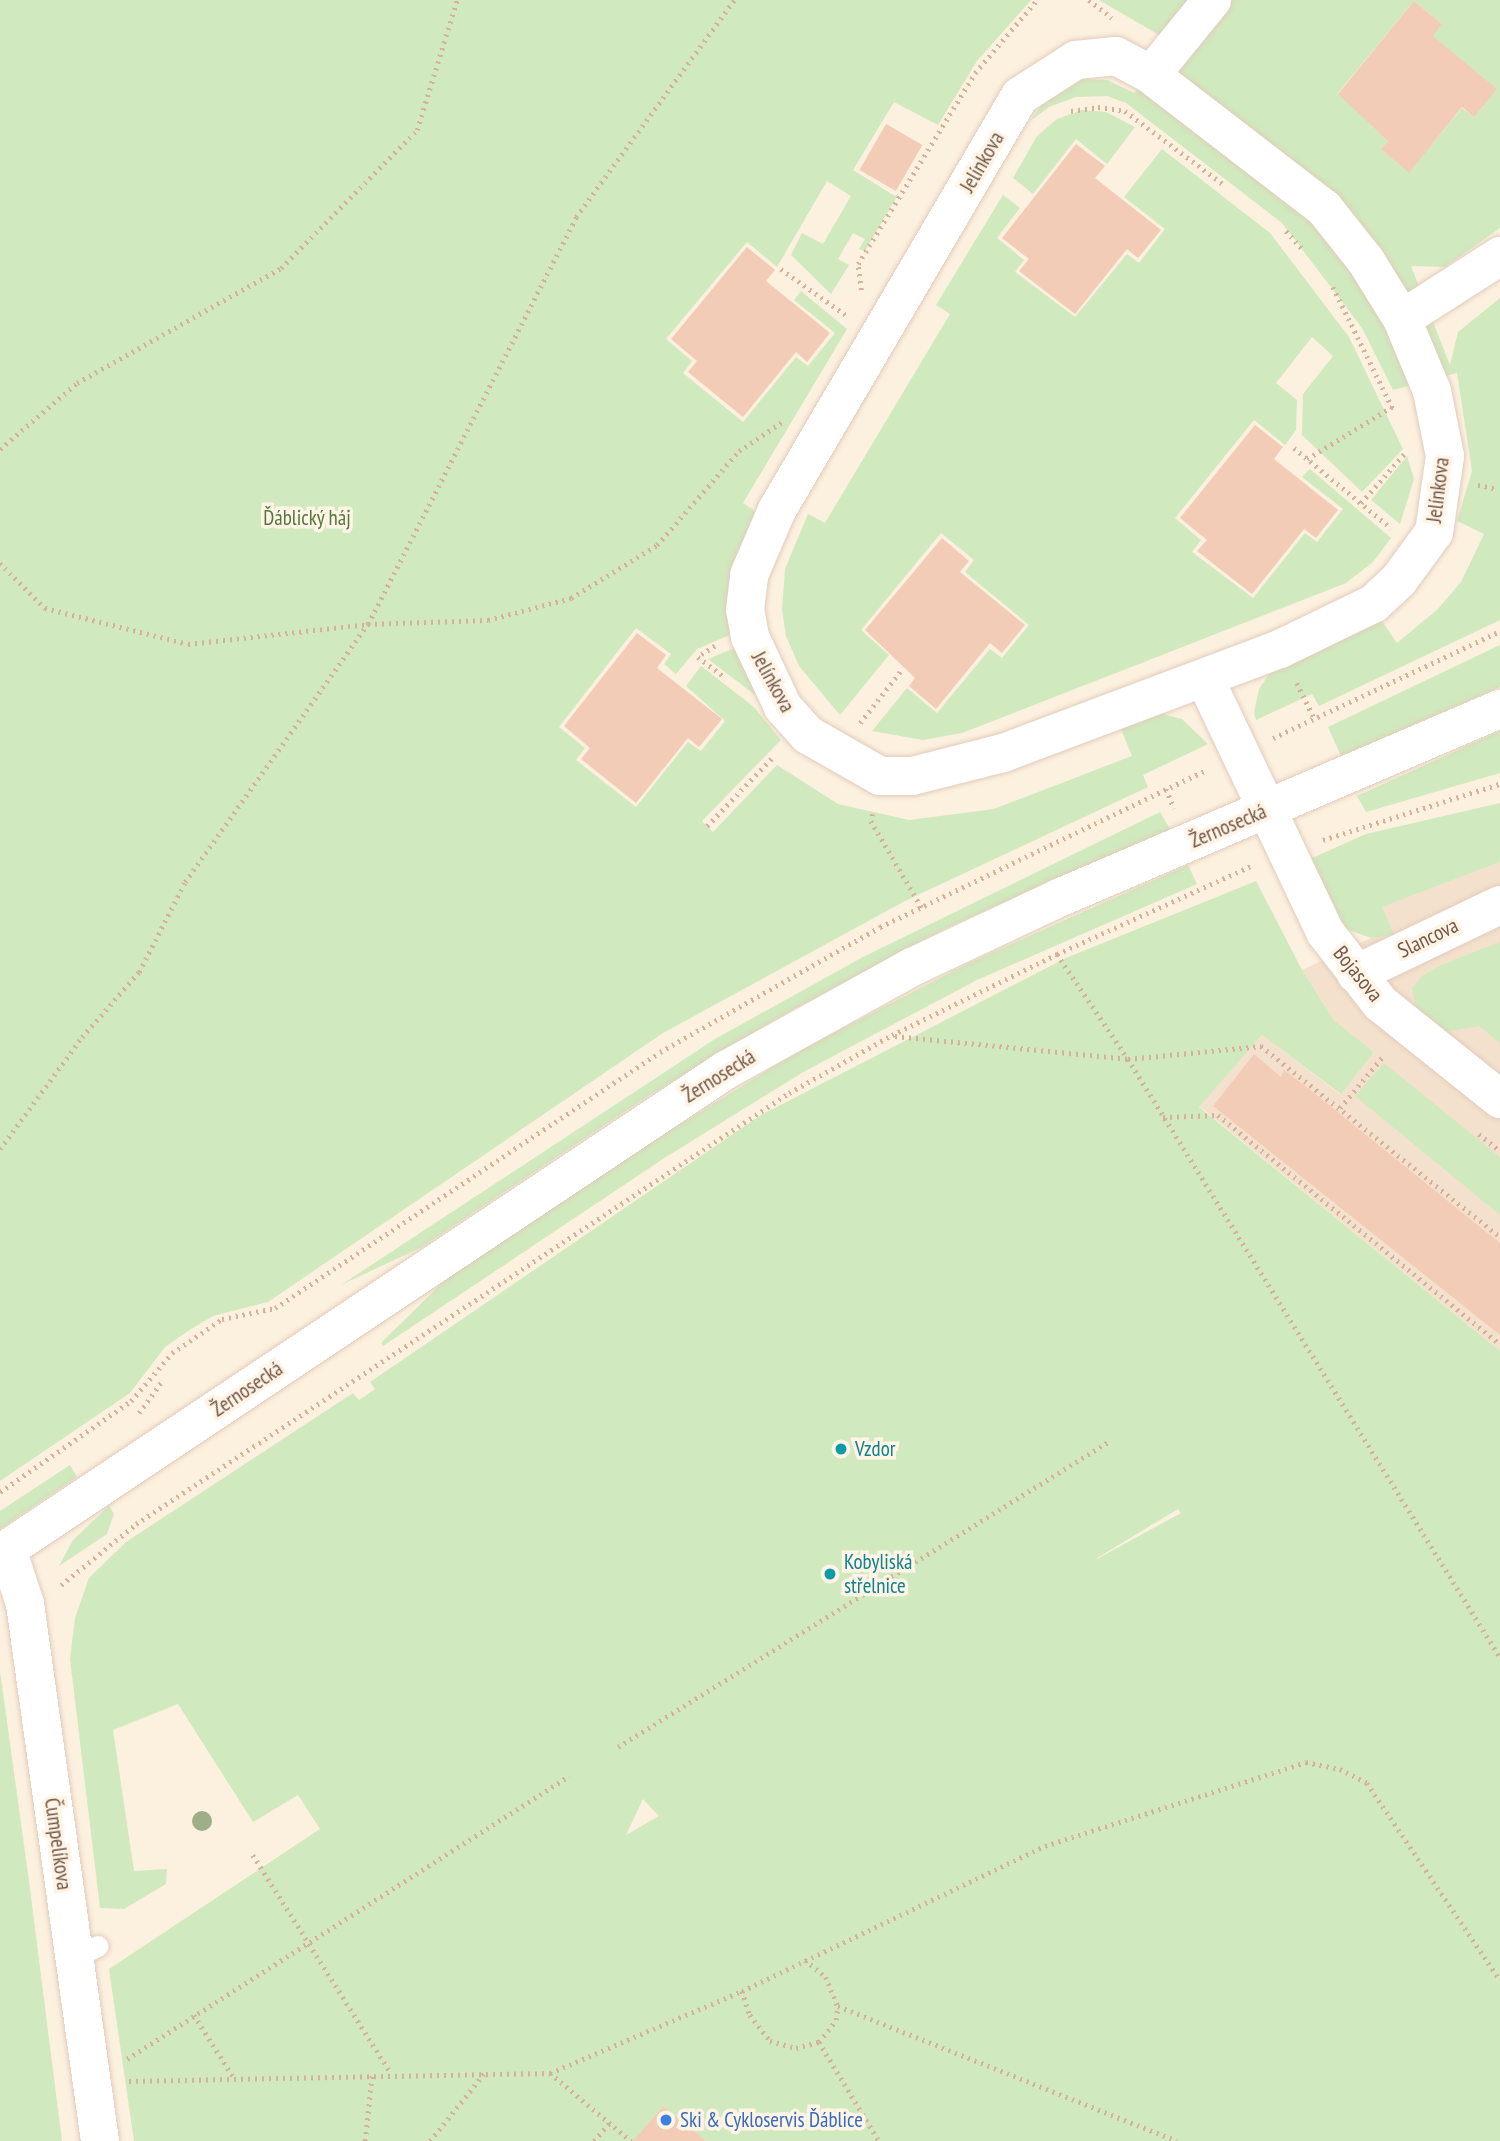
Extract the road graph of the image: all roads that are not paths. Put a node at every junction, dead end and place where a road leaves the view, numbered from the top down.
1 (1212, 0) edge
2 (1151, 75) junction
3 (1500, 256) edge
4 (1402, 319) junction
5 (1205, 679) junction
6 (1500, 709) edge
7 (1266, 810) junction
8 (1500, 905) edge
9 (1356, 974) junction
10 (1500, 1099) edge
11 (3, 1552) edge
12 (100, 2141) edge

1 - 2 street
2 - 4 street, Jelínkova
2 - 5 street, Jelínkova
3 - 4 street
4 - 5 street, Jelínkova
5 - 7 street
6 - 7 street, Žernosecká
7 - 9 street, Bojasova
7 - 11 street, Žernosecká
8 - 9 street, Slancova
9 - 10 street, Bojasova
11 - 12 street, Čumpelíkova

